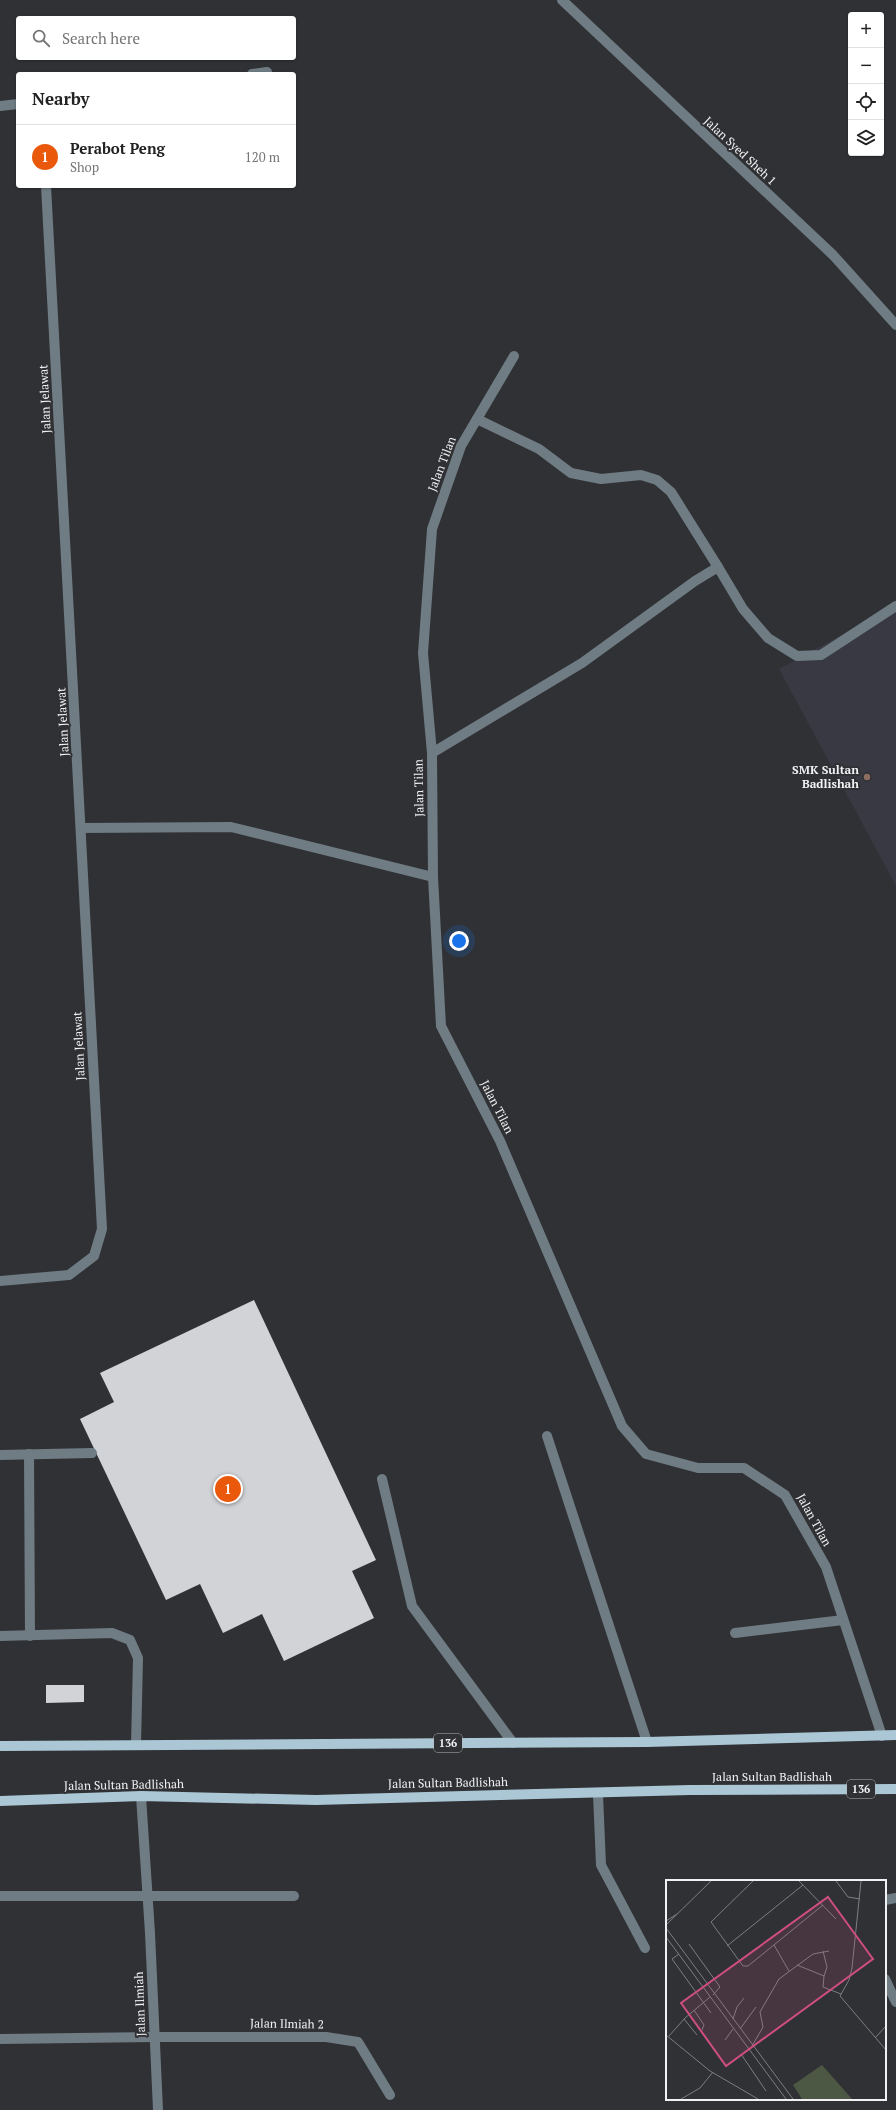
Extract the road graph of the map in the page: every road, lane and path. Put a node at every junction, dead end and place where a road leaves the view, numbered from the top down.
1 (562, 0) edge
2 (16, 104) edge
3 (0, 106) edge
4 (46, 188) edge
5 (896, 325) edge
6 (514, 356) dead end
7 (477, 419) junction
8 (718, 567) junction
9 (896, 606) edge
10 (432, 753) junction
11 (81, 828) junction
12 (433, 878) junction
13 (0, 1281) edge
14 (547, 1436) dead end
15 (92, 1453) dead end
16 (29, 1454) junction
17 (0, 1455) edge
18 (382, 1479) dead end
19 (843, 1620) junction
20 (735, 1633) dead end
21 (0, 1636) edge
22 (30, 1636) junction
23 (896, 1735) edge
24 (882, 1736) junction
25 (647, 1742) junction
26 (513, 1743) junction
27 (136, 1745) junction
28 (0, 1746) edge
29 (896, 1790) edge
30 (598, 1794) junction
31 (141, 1796) junction
32 (0, 1801) edge
33 (0, 1896) edge
34 (148, 1896) junction
35 (294, 1896) dead end
36 (645, 1948) dead end
37 (886, 1981) edge
38 (896, 2002) edge
39 (154, 2037) junction
40 (0, 2039) edge
41 (390, 2095) dead end
42 (158, 2110) edge

1 - 5 street, Jalan Syed Sheh 1
2 - 3 street
4 - 11 street, Jalan Jelawat
6 - 7 street, Jalan Tilan
7 - 8 street
7 - 10 street, Jalan Tilan
8 - 9 street
8 - 10 street
10 - 12 street, Jalan Tilan
11 - 12 street
11 - 13 street, Jalan Jelawat
12 - 19 street, Jalan Tilan
14 - 25 street
15 - 16 street
16 - 17 street
16 - 22 street
18 - 26 street
19 - 20 street
19 - 24 street, Jalan Tilan
21 - 22 street
22 - 27 street
23 - 24 main road, 136
24 - 25 main road, 136
25 - 26 main road, 136
26 - 27 main road, 136
27 - 28 main road, 136
29 - 30 main road, Jalan Sultan Badlishah / 136
30 - 31 main road, Jalan Sultan Badlishah / 136
30 - 36 street
31 - 32 main road, Jalan Sultan Badlishah / 136
31 - 34 street, Jalan Ilmiah
33 - 34 street
34 - 35 street
34 - 39 street, Jalan Ilmiah
37 - 38 street
39 - 40 street, Jalan Ilmiah 2
39 - 41 street, Jalan Ilmiah 2
39 - 42 street, Jalan Ilmiah

